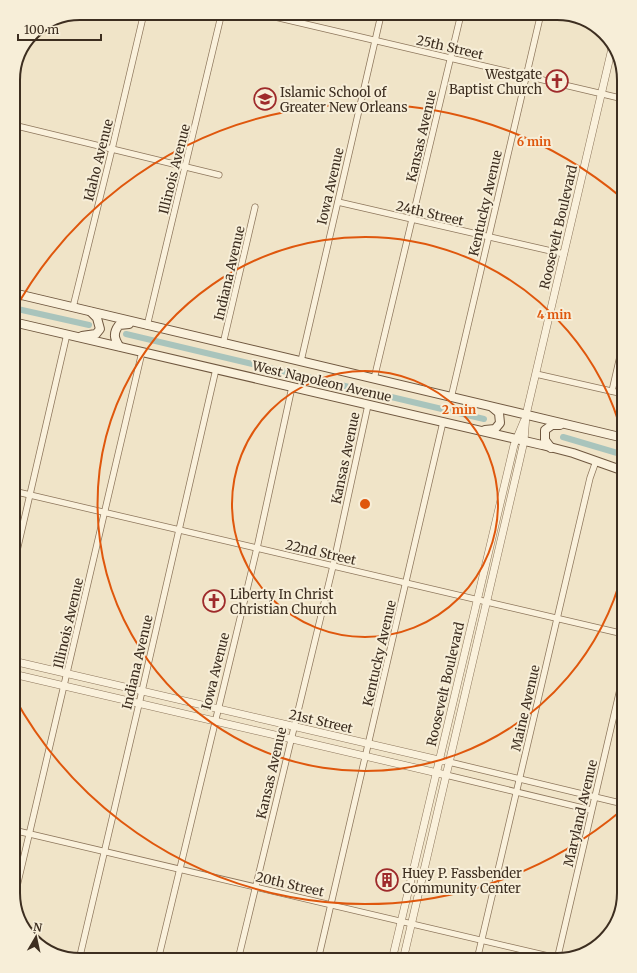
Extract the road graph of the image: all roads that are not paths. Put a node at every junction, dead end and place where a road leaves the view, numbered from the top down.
1 (142, 20) edge
2 (220, 20) edge
3 (290, 20) edge
4 (380, 20) edge
5 (460, 20) edge
6 (539, 20) edge
7 (299, 22) joint
8 (375, 40) junction
9 (611, 54) edge
10 (450, 58) junction
11 (526, 76) junction
12 (601, 94) junction
13 (617, 97) edge
14 (20, 127) edge
15 (112, 149) junction
16 (186, 167) junction
17 (219, 175) dead end
18 (338, 202) junction
19 (255, 206) dead end
20 (412, 220) junction
21 (488, 238) junction
22 (564, 254) junction
23 (20, 295) edge
24 (73, 307) junction
25 (90, 312) junction
26 (136, 323) junction
27 (20, 324) edge
28 (147, 326) junction
29 (67, 334) junction
30 (77, 337) junction
31 (223, 344) junction
32 (119, 346) junction
33 (142, 352) junction
34 (301, 361) junction
35 (216, 369) junction
36 (617, 369) edge
37 (536, 374) junction
38 (374, 379) junction
39 (292, 386) junction
40 (612, 391) junction
41 (617, 392) edge
42 (451, 398) junction
43 (368, 405) junction
44 (493, 408) junction
45 (526, 415) junction
46 (443, 422) junction
47 (567, 425) junction
48 (478, 430) junction
49 (617, 436) edge
50 (515, 439) junction
51 (524, 442) junction
52 (551, 448) junction
53 (596, 461) junction
54 (617, 468) edge
55 (20, 493) edge
56 (30, 495) junction
57 (105, 512) junction
58 (180, 530) junction
59 (20, 538) edge
60 (257, 548) junction
61 (333, 566) junction
62 (406, 583) junction
63 (477, 600) junction
64 (487, 602) junction
65 (558, 619) junction
66 (617, 632) edge
67 (20, 662) edge
68 (67, 673) junction
69 (20, 676) edge
70 (65, 687) junction
71 (142, 691) junction
72 (617, 701) edge
73 (140, 704) junction
74 (217, 709) junction
75 (214, 722) junction
76 (293, 727) junction
77 (290, 739) junction
78 (369, 744) junction
79 (366, 756) junction
80 (440, 760) junction
81 (449, 762) junction
82 (437, 773) junction
83 (446, 775) junction
84 (520, 780) junction
85 (517, 792) junction
86 (594, 797) junction
87 (617, 802) edge
88 (591, 810) junction
89 (20, 832) edge
90 (30, 834) junction
91 (104, 852) junction
92 (179, 869) junction
93 (20, 874) edge
94 (255, 888) junction
95 (331, 905) junction
96 (401, 922) junction
97 (412, 924) junction
98 (482, 940) junction
99 (81, 953) edge
100 (160, 953) edge
101 (240, 953) edge
102 (320, 953) edge
103 (394, 953) edge
104 (405, 953) edge
105 (479, 953) edge
106 (535, 953) edge
107 (560, 953) edge

1 - 15 street, Idaho Avenue
2 - 16 street, Illinois Avenue
3 - 7 street, 25th Street
4 - 8 street, Iowa Avenue
5 - 10 street, Kansas Avenue
6 - 11 street, Kentucky Avenue
7 - 8 street, 25th Street
8 - 10 street, 25th Street
8 - 18 street, Iowa Avenue
9 - 12 street, Roosevelt Boulevard
10 - 11 street, 25th Street
10 - 20 street, Kansas Avenue
11 - 12 street, 25th Street
11 - 21 street, Kentucky Avenue
12 - 13 street, 25th Street
12 - 22 street, Roosevelt Boulevard
14 - 15 street
15 - 16 street
15 - 24 street, Idaho Avenue
16 - 17 street
16 - 28 street, Illinois Avenue
18 - 20 street, 24th Street
18 - 34 street, Iowa Avenue
19 - 31 street, Indiana Avenue
20 - 21 street, 24th Street
20 - 38 street, Kansas Avenue
21 - 22 street, 24th Street
21 - 42 street, Kentucky Avenue
22 - 37 street, Roosevelt Boulevard
23 - 24 main road, West Napoleon Avenue
24 - 25 main road, West Napoleon Avenue
25 - 26 main road, West Napoleon Avenue
25 - 30 main road
26 - 28 main road, West Napoleon Avenue
26 - 32 main road
27 - 29 main road, West Napoleon Avenue
28 - 31 main road, West Napoleon Avenue
29 - 30 main road, West Napoleon Avenue
29 - 56 street
30 - 32 main road, West Napoleon Avenue
31 - 34 main road, West Napoleon Avenue
32 - 33 main road, West Napoleon Avenue
33 - 35 main road, West Napoleon Avenue
33 - 57 street, Illinois Avenue
34 - 38 main road, West Napoleon Avenue
35 - 39 main road, West Napoleon Avenue
35 - 58 street, Indiana Avenue
36 - 40 street
37 - 40 street
37 - 45 street, Roosevelt Boulevard
38 - 42 main road, West Napoleon Avenue
39 - 43 main road, West Napoleon Avenue
39 - 60 street, Iowa Avenue
40 - 41 street
42 - 44 main road, West Napoleon Avenue
43 - 46 main road, West Napoleon Avenue
43 - 61 street, Kansas Avenue
44 - 45 main road, West Napoleon Avenue
44 - 48 main road
45 - 47 main road, West Napoleon Avenue
45 - 50 street, Roosevelt Boulevard
45 - 51 street, Roosevelt Boulevard
46 - 48 main road, West Napoleon Avenue
46 - 62 street, Kentucky Avenue
47 - 49 main road, West Napoleon Avenue
47 - 52 main road
48 - 50 main road, West Napoleon Avenue
50 - 51 main road, West Napoleon Avenue
50 - 63 street, Roosevelt Boulevard
51 - 52 main road, West Napoleon Avenue
51 - 64 street, Roosevelt Boulevard
52 - 53 main road, West Napoleon Avenue
53 - 54 main road, West Napoleon Avenue
53 - 65 street, Maine Avenue
55 - 56 street, 22nd Street
56 - 57 street, 22nd Street
56 - 59 street
57 - 58 street, 22nd Street
57 - 68 street, Illinois Avenue
58 - 60 street, 22nd Street
58 - 71 street, Indiana Avenue
60 - 61 street, 22nd Street
60 - 74 street, Iowa Avenue
61 - 62 street, 22nd Street
61 - 76 street, Kansas Avenue
62 - 63 street, 22nd Street
62 - 78 street, Kentucky Avenue
63 - 64 street, 22nd Street
63 - 80 street, Roosevelt Boulevard
64 - 65 street, 22nd Street
64 - 81 street, Roosevelt Boulevard
65 - 66 street, 22nd Street
65 - 84 street, Maine Avenue
67 - 68 street, 21st Street
68 - 70 street, Illinois Avenue
68 - 71 street, 21st Street
69 - 70 street, 21st Street
70 - 73 street, 21st Street
70 - 90 street, Illinois Avenue
71 - 73 street, Indiana Avenue
71 - 74 street, 21st Street
72 - 86 street, Maryland Avenue
73 - 75 street, 21st Street
73 - 91 street, Indiana Avenue
74 - 75 street, Iowa Avenue
74 - 76 street, 21st Street
75 - 77 street, 21st Street
75 - 92 street, Iowa Avenue
76 - 77 street, Kansas Avenue
76 - 78 street, 21st Street
77 - 79 street, 21st Street
77 - 94 street, Kansas Avenue
78 - 79 street, Kentucky Avenue
78 - 80 street, 21st Street
79 - 82 street, 21st Street
79 - 95 street, Kentucky Avenue
80 - 81 street, 21st Street
80 - 82 street, Roosevelt Boulevard
81 - 83 street, Roosevelt Boulevard
81 - 84 street, 21st Street
82 - 83 street, 21st Street
82 - 96 street, Roosevelt Boulevard
83 - 85 street, 21st Street
83 - 97 street, Roosevelt Boulevard
84 - 85 street, Maine Avenue
84 - 86 street, 21st Street
85 - 88 street, 21st Street
85 - 98 street, Maine Avenue
86 - 87 street, 21st Street
86 - 88 street, Maryland Avenue
88 - 107 street, Maryland Avenue
89 - 90 street, 20th Street
90 - 91 street, 20th Street
90 - 93 street, Illinois Avenue
91 - 92 street, 20th Street
91 - 99 street, Indiana Avenue
92 - 94 street, 20th Street
92 - 100 street, Iowa Avenue
94 - 95 street, 20th Street
94 - 101 street, Kansas Avenue
95 - 96 street, 20th Street
95 - 102 street, Kentucky Avenue
96 - 97 street, 20th Street
96 - 103 street, Roosevelt Boulevard
97 - 98 street, 20th Street
97 - 104 street, Roosevelt Boulevard
98 - 105 street, Maine Avenue
98 - 106 street, 20th Street

